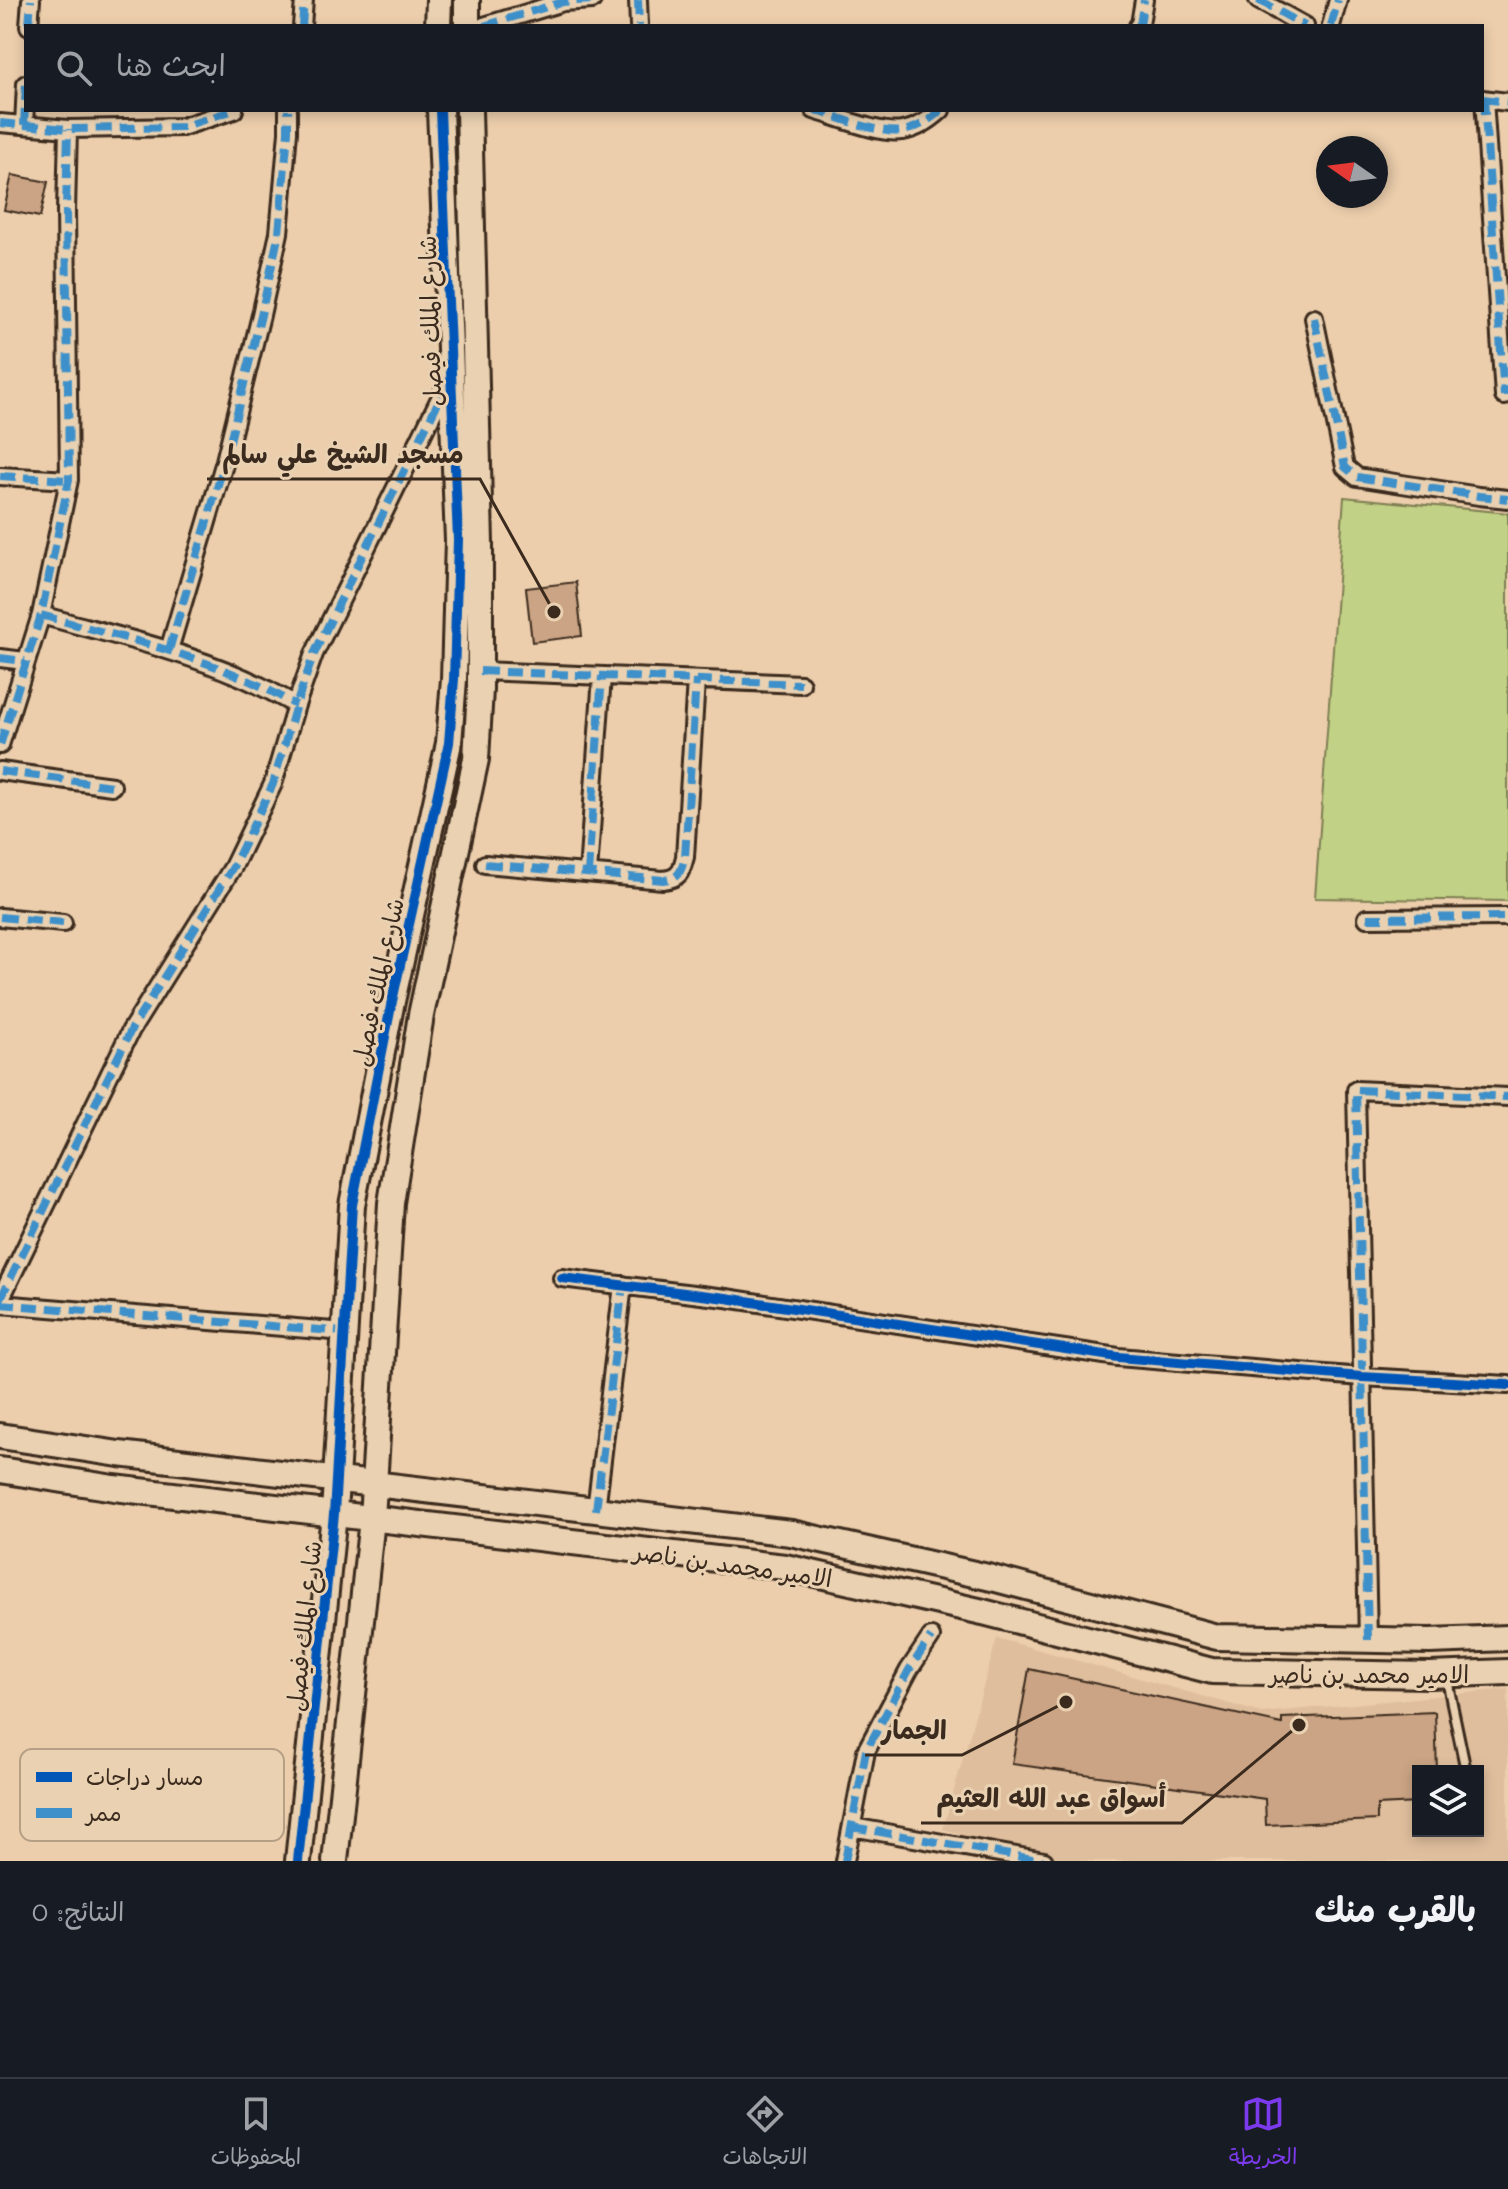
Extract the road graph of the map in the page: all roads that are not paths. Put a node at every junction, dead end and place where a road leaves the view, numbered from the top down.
1 (31, 0) edge
2 (304, 0) edge
3 (439, 0) edge
4 (467, 0) edge
5 (592, 0) edge
6 (638, 0) edge
7 (1144, 0) edge
8 (1258, 0) edge
9 (1338, 0) edge
10 (535, 5) edge
11 (29, 24) edge
12 (302, 24) edge
13 (438, 24) edge
14 (467, 24) edge
15 (489, 24) edge
16 (639, 24) edge
17 (1140, 24) edge
18 (1301, 24) edge
19 (1332, 24) edge
20 (1484, 99) edge
21 (1508, 102) edge
22 (25, 112) edge
23 (228, 112) edge
24 (288, 112) edge
25 (440, 112) edge
26 (469, 112) edge
27 (820, 112) edge
28 (939, 112) edge
29 (1484, 112) edge
30 (0, 123) edge
31 (24, 125) junction
32 (68, 129) junction
33 (1314, 318) dead end
34 (451, 375) junction
35 (1504, 396) dead end
36 (0, 476) edge
37 (69, 480) junction
38 (1508, 499) edge
39 (41, 615) junction
40 (169, 650) junction
41 (0, 658) edge
42 (25, 661) junction
43 (480, 671) junction
44 (602, 676) junction
45 (696, 680) junction
46 (801, 684) dead end
47 (296, 705) junction
48 (0, 745) edge
49 (0, 771) edge
50 (112, 786) dead end
51 (485, 864) dead end
52 (588, 873) junction
53 (0, 917) edge
54 (1508, 917) edge
55 (1367, 918) dead end
56 (63, 923) dead end
57 (1508, 1097) edge
58 (562, 1278) dead end
59 (623, 1285) junction
60 (0, 1302) edge
61 (345, 1332) junction
62 (1362, 1377) junction
63 (1508, 1385) edge
64 (0, 1436) edge
65 (0, 1470) edge
66 (336, 1480) junction
67 (375, 1484) junction
68 (596, 1510) junction
69 (334, 1514) junction
70 (372, 1519) junction
71 (931, 1637) dead end
72 (1508, 1638) edge
73 (1368, 1640) junction
74 (1508, 1672) edge
75 (1446, 1675) junction
76 (1465, 1765) edge
77 (852, 1827) junction
78 (298, 1861) edge
79 (335, 1861) edge
80 (845, 1861) edge
81 (1044, 1861) edge

1 - 11 street
2 - 12 street
3 - 13 street
4 - 14 street
5 - 10 street
6 - 16 street
7 - 17 street
8 - 18 street
9 - 19 street
10 - 15 street
20 - 21 street
22 - 31 street
23 - 32 street
24 - 40 street
25 - 34 street, شارع الملك فيصل
26 - 43 street, شارع الملك فيصل
27 - 28 street
29 - 35 street
30 - 31 street
31 - 32 street
32 - 37 street
33 - 38 street
34 - 47 street
34 - 61 street, شارع الملك فيصل
36 - 37 street
37 - 39 street
39 - 40 street
39 - 42 street
40 - 47 street
41 - 42 street
42 - 48 street
43 - 44 street
43 - 67 street, شارع الملك فيصل
44 - 45 street
44 - 52 street
45 - 46 street
45 - 52 street
47 - 60 street
49 - 50 street
51 - 52 street
53 - 56 street
54 - 55 street
57 - 62 street
58 - 59 street
59 - 62 street
59 - 68 street
60 - 61 street
61 - 66 street, شارع الملك فيصل
62 - 63 street
62 - 73 street
64 - 66 street, الامير محمد بن ناصر
65 - 69 street, الامير محمد بن ناصر
66 - 67 street, الامير محمد بن ناصر
66 - 69 street, شارع الملك فيصل
67 - 68 street, الامير محمد بن ناصر
67 - 70 street, شارع الملك فيصل
68 - 73 street, الامير محمد بن ناصر
69 - 70 street, الامير محمد بن ناصر
69 - 78 street, شارع الملك فيصل
70 - 75 street, الامير محمد بن ناصر
70 - 79 street, شارع الملك فيصل
71 - 77 street
72 - 73 street, الامير محمد بن ناصر
74 - 75 street, الامير محمد بن ناصر
75 - 76 lane
77 - 80 street
77 - 81 street

